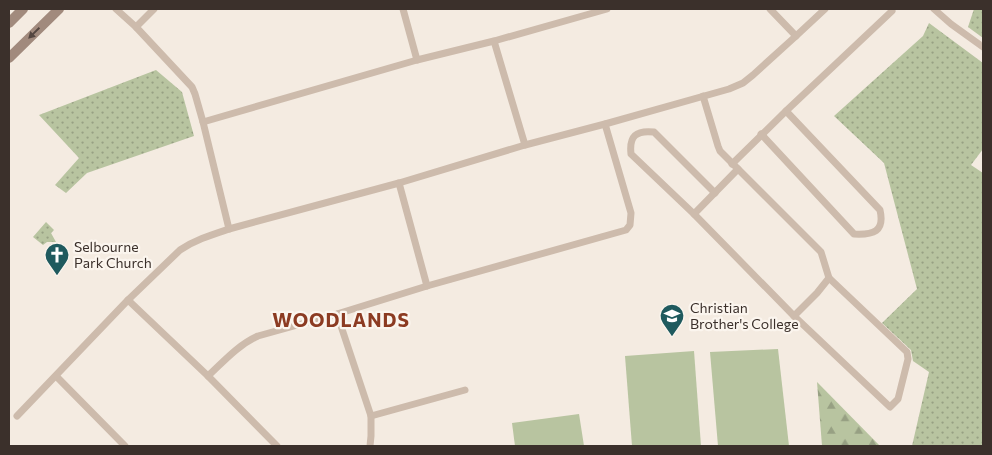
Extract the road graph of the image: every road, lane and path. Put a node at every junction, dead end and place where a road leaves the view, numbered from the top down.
1 (23, 9) edge
2 (59, 9) edge
3 (116, 9) edge
4 (154, 9) edge
5 (403, 9) edge
6 (607, 9) edge
7 (770, 9) edge
8 (825, 9) edge
9 (934, 9) edge
10 (892, 12) dead end
11 (9, 23) edge
12 (136, 27) junction
13 (796, 36) junction
14 (494, 41) junction
15 (983, 47) edge
16 (9, 58) edge
17 (417, 60) junction
18 (703, 96) junction
19 (786, 111) junction
20 (203, 122) junction
21 (605, 124) junction
22 (761, 134) junction
23 (525, 144) junction
24 (735, 166) junction
25 (398, 182) junction
26 (715, 193) junction
27 (694, 214) junction
28 (229, 229) junction
29 (829, 278) junction
30 (427, 286) junction
31 (128, 300) junction
32 (338, 314) junction
33 (794, 316) junction
34 (56, 376) junction
35 (208, 376) junction
36 (465, 390) dead end
37 (17, 416) dead end
38 (370, 416) junction
39 (125, 446) edge
40 (278, 446) edge
41 (370, 446) edge

1 - 11 main road
2 -> 16 main road
3 - 12 street
4 - 12 street
5 - 17 street
6 - 14 street
7 - 13 street
8 - 13 street
9 - 15 street
10 - 19 street
12 - 20 street
13 - 18 street
14 - 17 street
14 - 23 street
17 - 20 street
18 - 21 street
18 - 24 street
19 - 22 street
19 - 22 street
20 - 28 street
21 - 23 street
21 - 30 street
22 - 24 street
23 - 25 street
24 - 26 street
24 - 29 street
25 - 28 street
25 - 30 street
26 - 27 street
26 - 27 street
27 - 33 street
28 - 31 street
29 - 33 street
29 - 33 street
30 - 32 street
31 - 34 street
31 - 35 street
32 - 35 street
32 - 38 street
34 - 37 street
34 - 39 street
35 - 40 street
36 - 38 street
38 - 41 street

